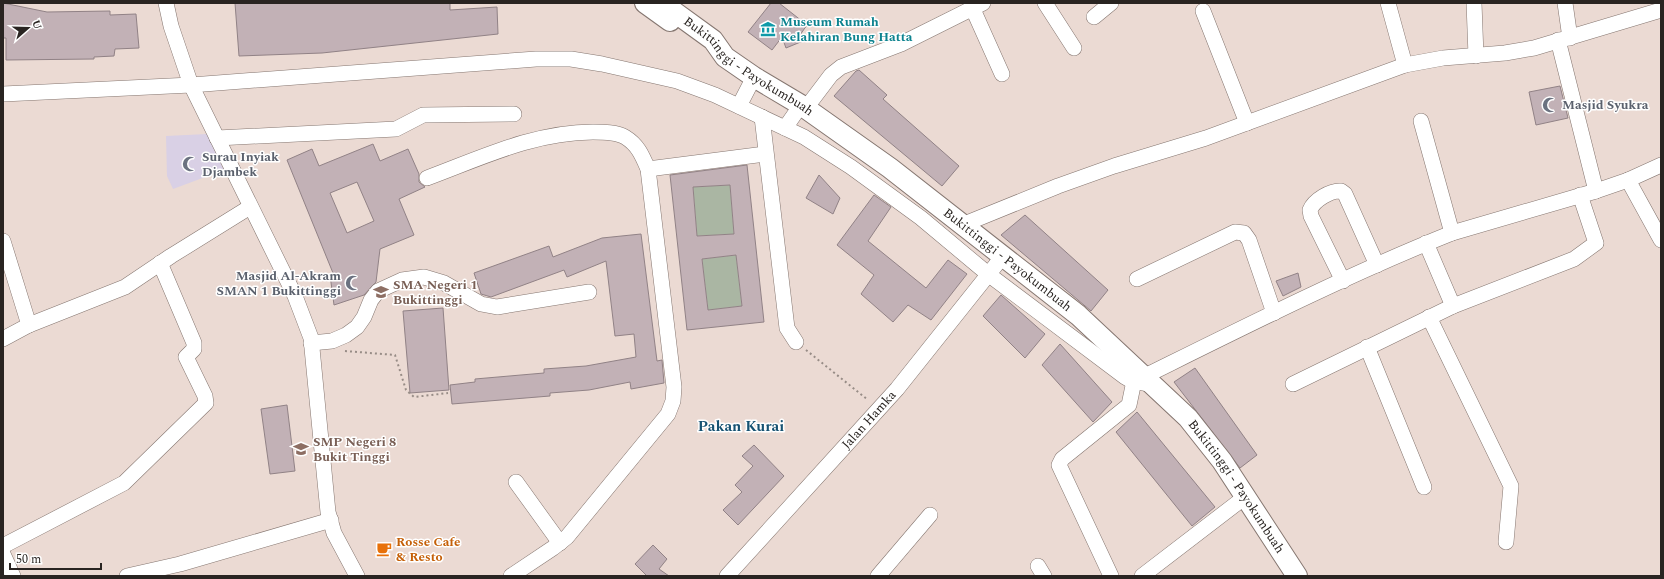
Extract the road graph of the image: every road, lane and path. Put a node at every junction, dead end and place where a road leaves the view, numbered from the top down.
1 (166, 3) edge
2 (645, 3) edge
3 (662, 3) edge
4 (1044, 3) edge
5 (1111, 3) edge
6 (1388, 3) edge
7 (1474, 3) edge
8 (1565, 3) edge
9 (978, 5) edge
10 (1661, 10) edge
11 (1203, 11) dead end
12 (1094, 17) dead end
13 (1564, 39) junction
14 (1074, 48) dead end
15 (1476, 56) junction
16 (725, 57) junction
17 (1405, 65) junction
18 (1002, 74) dead end
19 (754, 77) junction
20 (192, 85) junction
21 (3, 94) edge
22 (739, 106) junction
23 (804, 107) junction
24 (514, 114) dead end
25 (762, 117) junction
26 (1422, 121) dead end
27 (1247, 123) junction
28 (785, 128) junction
29 (218, 138) junction
30 (765, 154) junction
31 (1661, 164) edge
32 (648, 169) junction
33 (426, 178) dead end
34 (1628, 180) junction
35 (1596, 191) junction
36 (1580, 195) junction
37 (250, 207) junction
38 (1657, 223) edge
39 (962, 225) junction
40 (1452, 233) junction
41 (1661, 240) edge
42 (3, 242) edge
43 (1426, 244) junction
44 (1003, 256) junction
45 (160, 263) junction
46 (1377, 265) junction
47 (988, 274) junction
48 (1137, 279) dead end
49 (1343, 281) junction
50 (589, 292) dead end
51 (1453, 306) junction
52 (1274, 313) junction
53 (1430, 317) junction
54 (28, 325) junction
55 (3, 339) edge
56 (796, 342) joint
57 (311, 343) junction
58 (1367, 347) junction
59 (342, 350) dead end
60 (1144, 381) junction
61 (1293, 384) dead end
62 (448, 393) dead end
63 (879, 409) junction
64 (516, 482) dead end
65 (1424, 487) dead end
66 (1245, 497) junction
67 (930, 515) dead end
68 (331, 520) junction
69 (1506, 542) dead end
70 (560, 543) junction
71 (3, 546) edge
72 (3, 554) edge
73 (181, 570) edge
74 (14, 576) edge
75 (127, 576) edge
76 (357, 576) edge
77 (511, 576) edge
78 (727, 576) edge
79 (878, 576) edge
80 (1111, 576) edge
81 (1142, 576) edge
82 (1297, 576) edge

1 - 20 street
2 - 16 main road
3 - 16 main road, Bukittinggi - Payokumbuah
4 - 14 street
5 - 12 street
6 - 17 street
7 - 15 street
8 - 13 street
9 - 18 street
9 - 23 street
10 - 13 street
11 - 27 street
13 - 15 street
13 - 35 street
15 - 17 street
16 - 19 main road, Bukittinggi - Payokumbuah
17 - 27 street
19 - 22 street
19 - 23 main road, Bukittinggi - Payokumbuah
20 - 21 street
20 - 22 street
20 - 29 street
22 - 25 street
23 - 28 street
23 - 39 main road, Bukittinggi - Payokumbuah
24 - 29 street
25 - 28 street
25 - 30 street
26 - 40 street
27 - 39 street
28 - 47 street
29 - 37 street
30 - 32 street
30 - 56 street
31 - 34 street
32 - 33 street
32 - 70 street
34 - 35 street
34 - 38 street
35 - 36 street
36 - 40 street
36 - 51 street
37 - 45 street
37 - 57 street
38 - 41 street
39 - 44 main road, Bukittinggi - Payokumbuah
40 - 43 street
42 - 54 street
43 - 46 street
43 - 51 street
44 - 47 street, Jalan Hamka
44 - 60 main road, Bukittinggi - Payokumbuah
45 - 54 street
45 - 71 street
46 - 49 street
46 - 49 street
47 - 60 street
47 - 63 street, Jalan Hamka
48 - 52 street
49 - 52 street
50 - 57 street
51 - 53 street
52 - 60 street
53 - 58 street
53 - 69 street
54 - 55 street
56 - 63 path
57 - 68 street
58 - 61 street
58 - 65 street
59 - 62 path
60 - 66 main road, Bukittinggi - Payokumbuah
60 - 80 street
63 - 78 street, Jalan Hamka
64 - 70 street
66 - 81 street
66 - 82 main road, Bukittinggi - Payokumbuah
67 - 79 street
68 - 73 street
68 - 76 street
70 - 77 street
72 - 74 street
73 - 75 street

